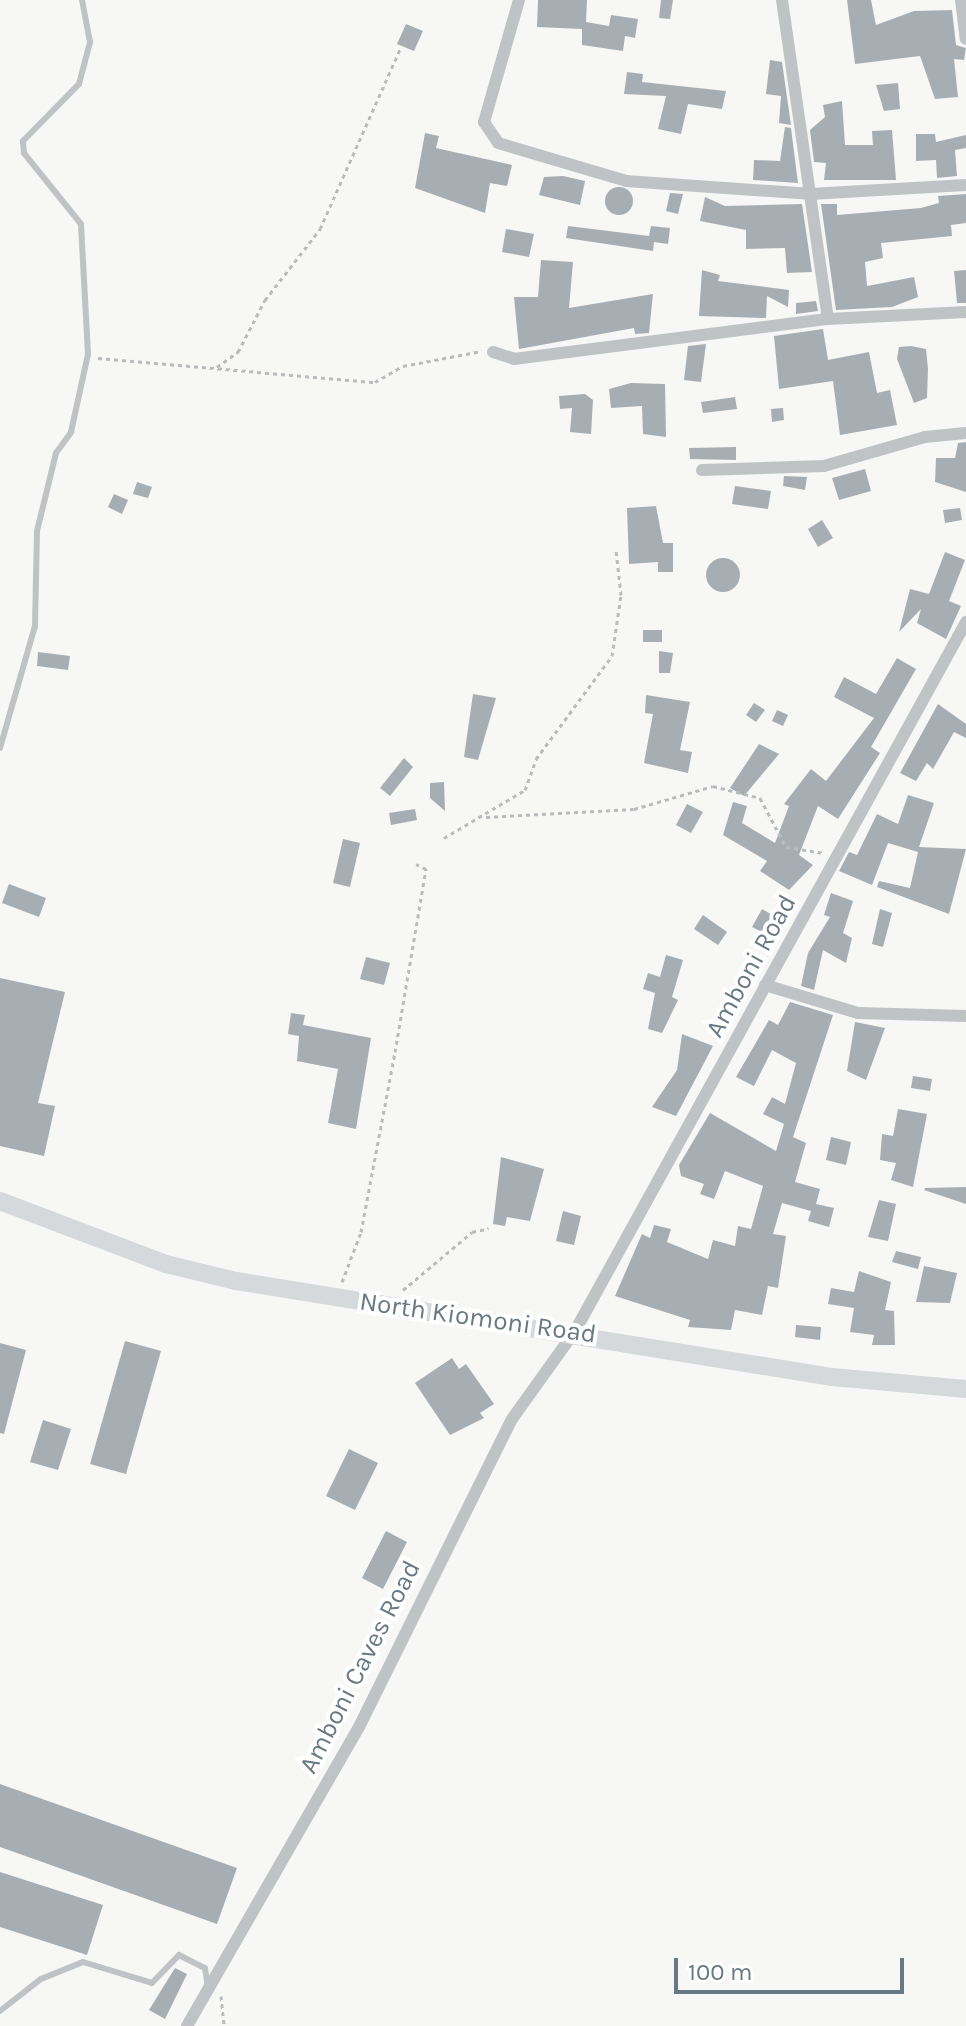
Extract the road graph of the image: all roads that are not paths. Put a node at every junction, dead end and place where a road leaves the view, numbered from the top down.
1 (82, 0) edge
2 (519, 0) edge
3 (782, 0) edge
4 (961, 0) edge
5 (966, 39) edge
6 (966, 185) edge
7 (810, 194) junction
8 (966, 312) edge
9 (828, 319) junction
10 (493, 352) road end
11 (966, 433) edge
12 (702, 470) dead end
13 (966, 622) edge
14 (0, 748) edge
15 (765, 985) junction
16 (966, 1016) edge
17 (0, 1201) edge
18 (575, 1331) junction
19 (966, 1389) edge
20 (212, 1983) junction
21 (0, 2011) edge
22 (187, 2026) edge

1 - 14 lane
2 - 7 street
3 - 7 street
4 - 5 street
6 - 7 street
7 - 9 street
8 - 9 street
9 - 10 street
11 - 12 street
13 - 15 street, Amboni Road
15 - 16 street
15 - 18 street, Amboni Road
17 - 18 main road, North Kiomoni Road
18 - 19 main road, North Kiomoni Road
18 - 20 street, Amboni Caves Road
20 - 21 lane
20 - 22 street, Amboni Caves Road

